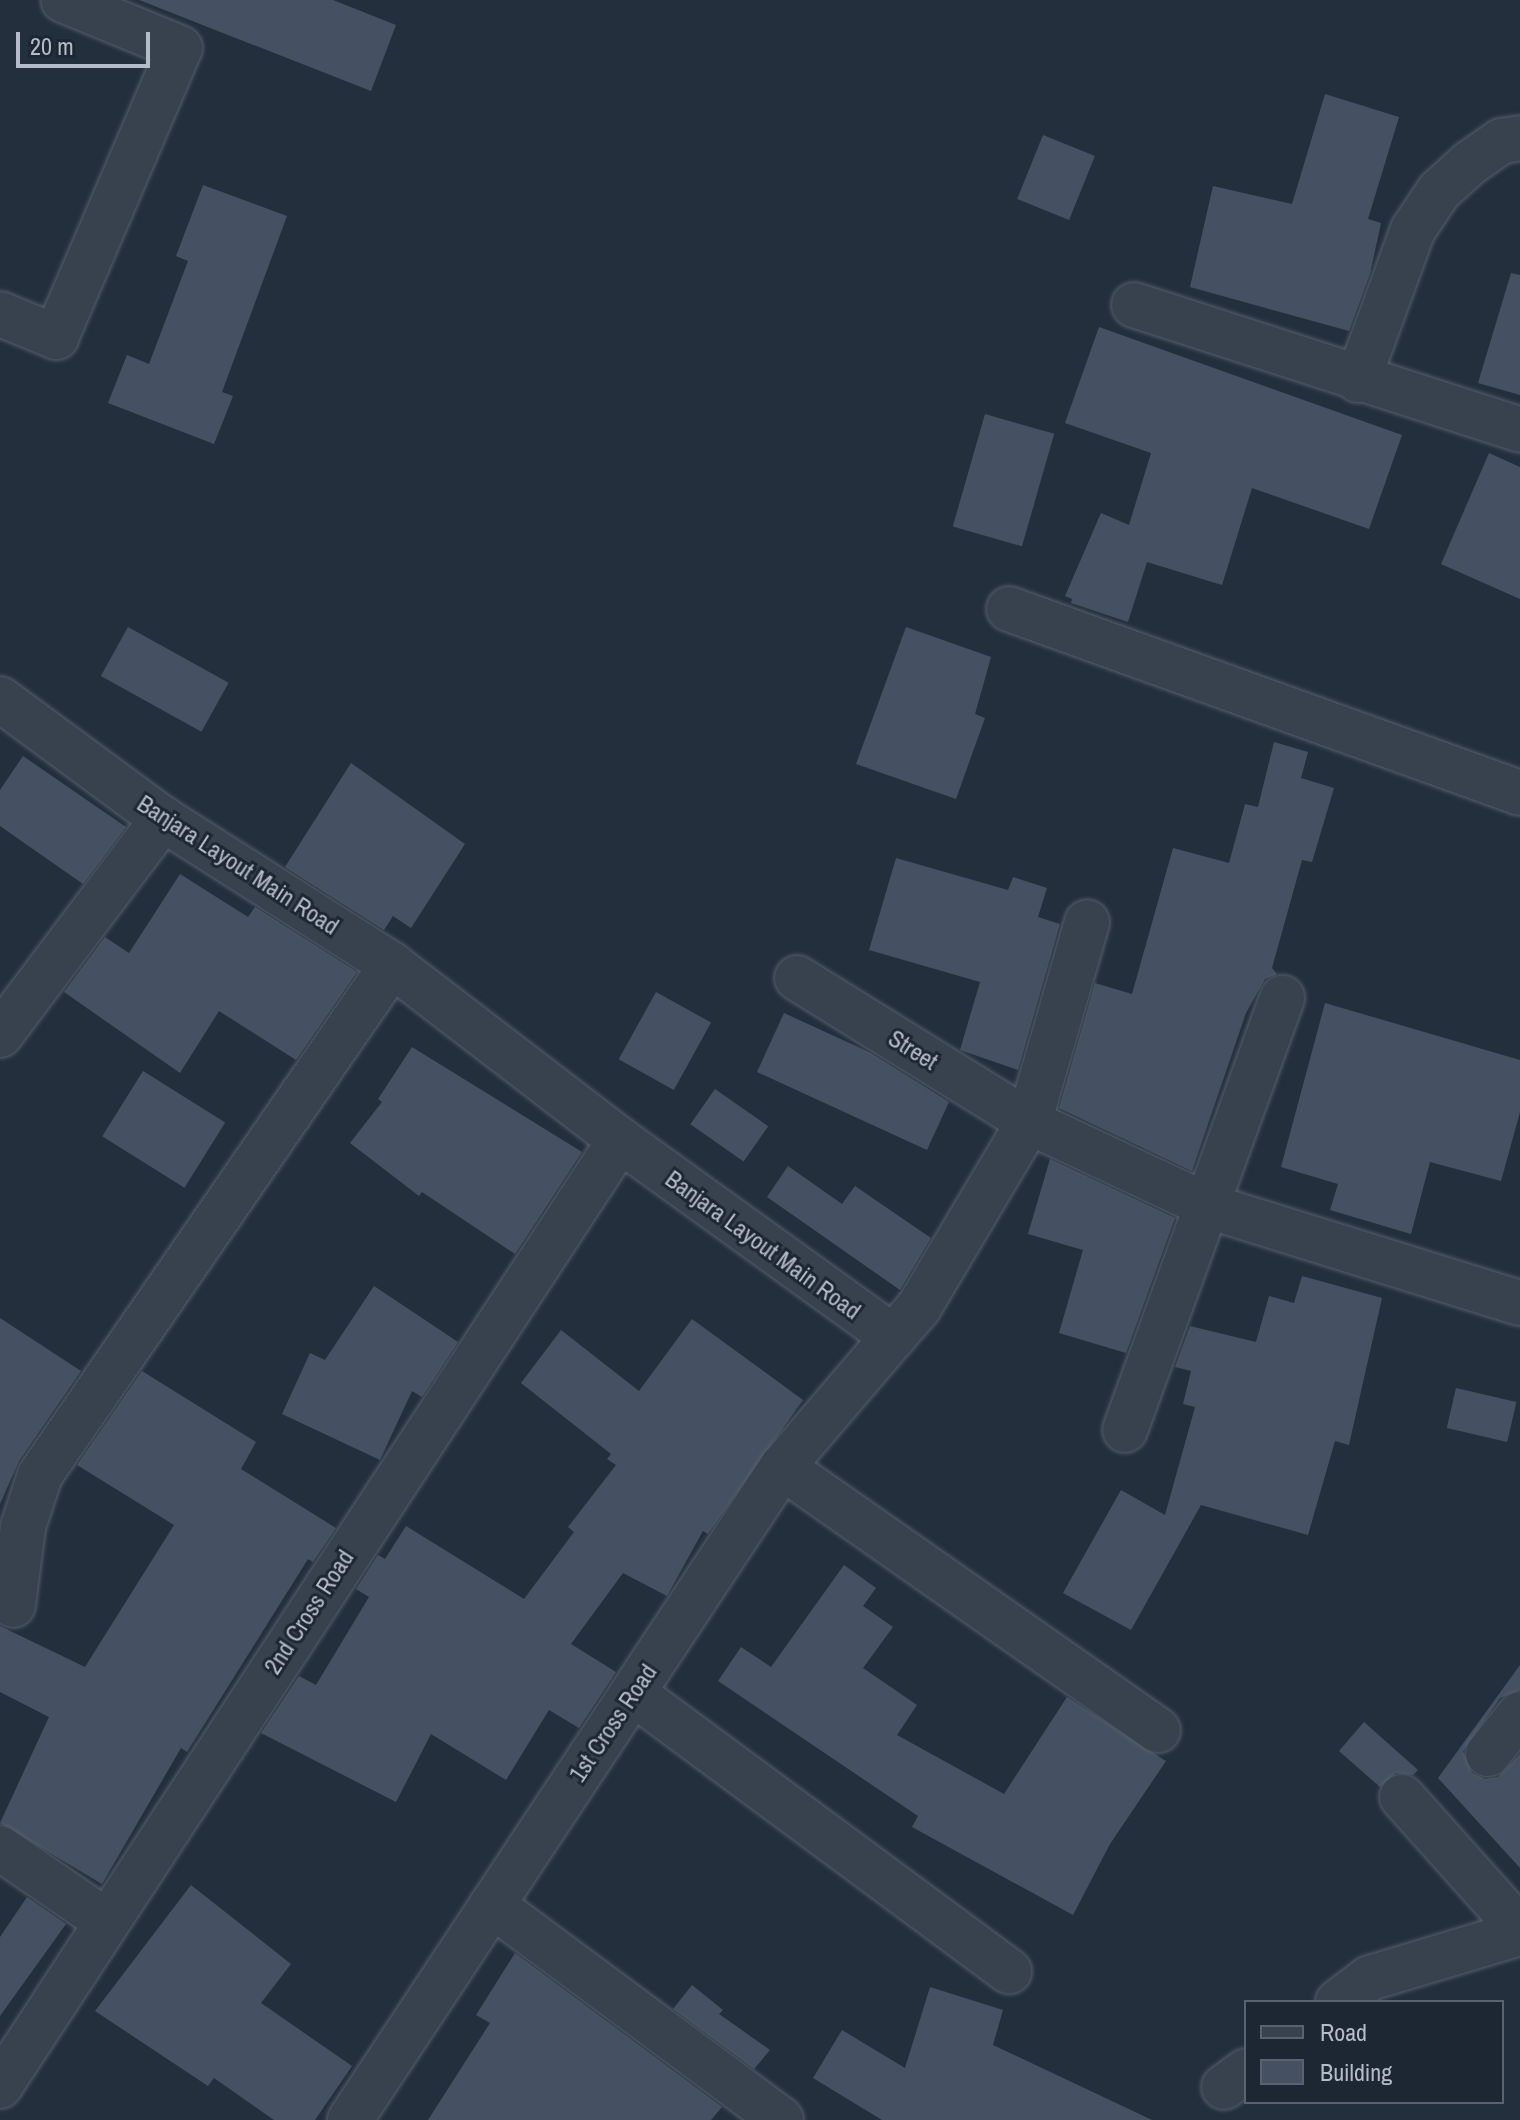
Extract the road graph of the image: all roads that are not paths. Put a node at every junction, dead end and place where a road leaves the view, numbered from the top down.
1 (63, 0) edge
2 (1520, 138) edge
3 (1134, 305) dead end
4 (0, 314) edge
5 (1358, 380) junction
6 (1520, 430) edge
7 (1009, 609) dead end
8 (0, 699) edge
9 (1520, 793) edge
10 (163, 819) junction
11 (1087, 922) dead end
12 (392, 965) junction
13 (797, 978) dead end
14 (1282, 998) dead end
15 (0, 1035) edge
16 (1029, 1122) junction
17 (620, 1140) junction
18 (1208, 1206) junction
19 (1520, 1303) edge
20 (893, 1337) junction
21 (1125, 1430) dead end
22 (782, 1467) junction
23 (13, 1605) dead end
24 (633, 1693) junction
25 (1520, 1714) edge
26 (1158, 1730) dead end
27 (1488, 1754) dead end
28 (1402, 1797) dead end
29 (0, 1848) edge
30 (492, 1905) junction
31 (106, 1921) junction
32 (1520, 1931) edge
33 (1009, 1971) dead end
34 (1341, 2000) edge
35 (0, 2086) edge
36 (350, 2120) edge
37 (781, 2120) edge

1 - 4 street
2 - 5 street
3 - 5 street
5 - 6 street
7 - 9 street
8 - 10 street, Banjara Layout Main Road
10 - 12 street, Banjara Layout Main Road
10 - 15 street
11 - 16 street
12 - 17 street, Banjara Layout Main Road
12 - 23 street
13 - 16 street, Street
14 - 18 street
16 - 18 street
16 - 20 street
17 - 20 street, Banjara Layout Main Road
17 - 31 street, 2nd Cross Road
18 - 19 street
18 - 21 street
20 - 22 street, 1st Cross Road
22 - 24 street, 1st Cross Road
22 - 26 street
24 - 30 street, 1st Cross Road
24 - 33 street
25 - 27 street
28 - 32 street
29 - 31 street
30 - 36 street, 1st Cross Road
30 - 37 street
31 - 35 street, 2nd Cross Road
32 - 34 street

